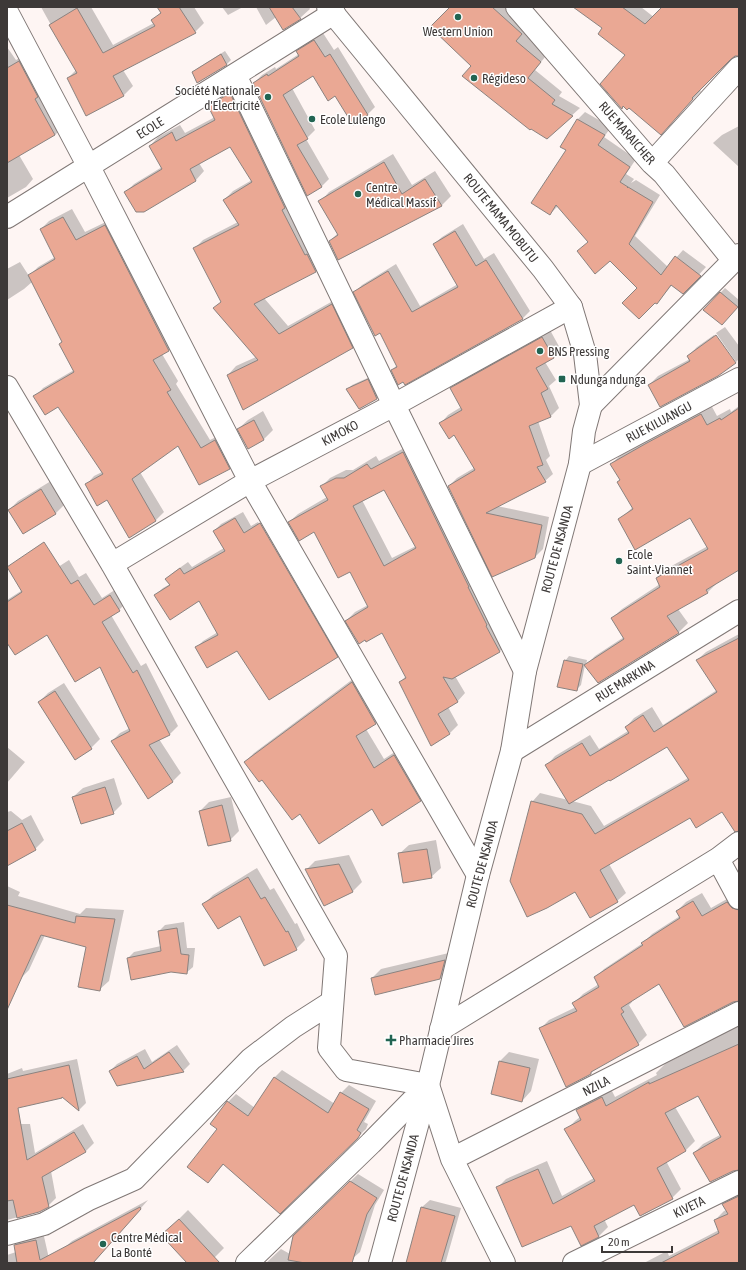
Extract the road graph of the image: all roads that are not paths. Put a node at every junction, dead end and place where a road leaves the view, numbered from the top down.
1 (517, 7) edge
2 (331, 10) edge
3 (7, 12) edge
4 (739, 68) edge
5 (235, 74) junction
6 (652, 163) junction
7 (89, 167) junction
8 (7, 217) edge
9 (736, 258) edge
10 (571, 307) junction
11 (739, 380) edge
12 (7, 387) edge
13 (394, 405) junction
14 (591, 405) junction
15 (580, 464) junction
16 (250, 481) junction
17 (112, 564) junction
18 (739, 611) edge
19 (525, 671) junction
20 (512, 751) junction
21 (739, 843) edge
22 (718, 859) junction
23 (478, 874) junction
24 (739, 898) edge
25 (332, 1002) junction
26 (739, 1013) edge
27 (441, 1028) junction
28 (428, 1085) junction
29 (452, 1159) junction
30 (739, 1182) edge
31 (7, 1234) edge
32 (247, 1263) edge
33 (380, 1263) edge
34 (504, 1263) edge
35 (574, 1263) edge

1 - 6 street, RUE MARAICHER
2 - 5 street, ECOLE
2 - 10 street, ROUTE MAMA MOBUTU
3 - 7 street
4 - 6 street
5 - 7 street, ECOLE
5 - 13 street
6 - 9 street, RUE MARAICHER
7 - 8 street, ECOLE
7 - 16 street
9 - 14 street
10 - 13 street, KIMOKO
10 - 14 street, ROUTE MAMA MOBUTU
11 - 15 street, RUE KILUANGU
12 - 17 street
13 - 16 street, KIMOKO
13 - 19 street
14 - 15 street, ROUTE MAMA MOBUTU
15 - 19 street, ROUTE DE NSANDA
16 - 17 street, KIMOKO
16 - 23 street
17 - 25 street
18 - 20 street, RUE MARKINA
19 - 20 street, ROUTE DE NSANDA
20 - 23 street, ROUTE DE NSANDA
21 - 22 street
22 - 24 street
22 - 27 street
23 - 27 street, ROUTE DE NSANDA
25 - 28 street
25 - 31 street
26 - 29 street, NZILA
27 - 28 street, ROUTE DE NSANDA
28 - 29 street
28 - 32 street
28 - 33 street, ROUTE DE NSANDA
29 - 34 street
30 - 35 street, KIVETA

